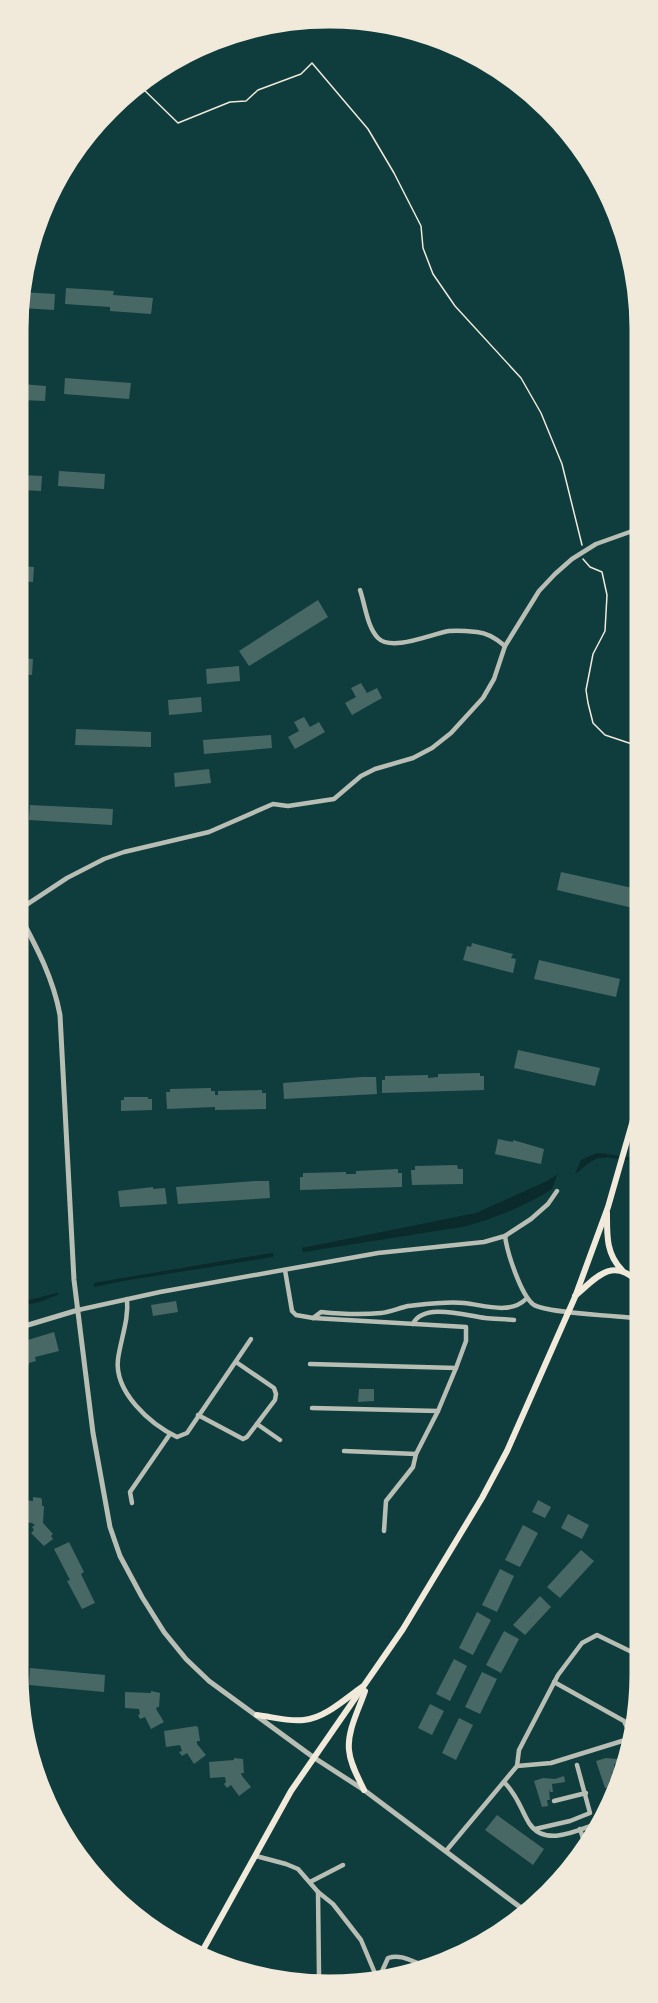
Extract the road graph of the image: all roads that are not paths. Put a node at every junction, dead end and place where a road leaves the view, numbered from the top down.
1 (631, 532) edge
2 (360, 590) dead end
3 (505, 646) junction
4 (27, 904) edge
5 (27, 929) edge
6 (631, 1127) edge
7 (557, 1191) dead end
8 (608, 1207) junction
9 (506, 1236) junction
10 (285, 1270) junction
11 (623, 1271) junction
12 (631, 1277) edge
13 (575, 1297) junction
14 (127, 1299) junction
15 (526, 1299) junction
16 (78, 1310) junction
17 (466, 1314) junction
18 (631, 1317) edge
19 (313, 1318) junction
20 (514, 1320) dead end
21 (413, 1324) junction
22 (27, 1325) edge
23 (466, 1327) junction
24 (251, 1339) dead end
25 (236, 1362) junction
26 (310, 1364) dead end
27 (456, 1368) junction
28 (312, 1408) dead end
29 (438, 1411) junction
30 (198, 1415) junction
31 (257, 1424) junction
32 (170, 1434) junction
33 (280, 1440) dead end
34 (344, 1451) dead end
35 (416, 1454) junction
36 (132, 1503) dead end
37 (384, 1531) dead end
38 (631, 1651) edge
39 (554, 1682) junction
40 (367, 1683) junction
41 (257, 1715) junction
42 (626, 1725) edge
43 (624, 1740) edge
44 (313, 1757) junction
45 (517, 1766) junction
46 (577, 1766) dead end
47 (505, 1783) junction
48 (364, 1790) junction
49 (586, 1793) junction
50 (554, 1801) dead end
51 (591, 1826) edge
52 (535, 1829) junction
53 (580, 1829) junction
54 (583, 1838) edge
55 (446, 1851) junction
56 (256, 1856) junction
57 (343, 1865) dead end
58 (310, 1882) junction
59 (318, 1892) junction
60 (521, 1907) edge
61 (203, 1949) edge
62 (417, 1963) edge
63 (381, 1971) edge
64 (375, 1972) edge
65 (319, 1975) edge

1 - 3 street
2 - 3 street
3 - 4 street
5 - 16 street
6 - 8 main road
7 - 9 street
8 - 11 main road
8 - 13 main road
9 - 10 street
9 - 15 street
10 - 14 street
10 - 19 street
11 - 12 main road
11 - 13 main road
13 - 40 main road
14 - 16 street
14 - 32 street
15 - 18 street
15 - 19 street
16 - 22 street
16 - 41 street
17 - 20 street
17 - 21 street
17 - 23 street
19 - 21 street
21 - 23 street
23 - 27 street
24 - 25 street
25 - 30 street
25 - 31 street
26 - 27 street
27 - 29 street
28 - 29 street
29 - 35 street
30 - 31 street
30 - 32 street
31 - 33 street
32 - 36 street
34 - 35 street
35 - 37 street
38 - 39 street
39 - 42 street
39 - 45 street
40 - 41 main road
40 - 44 main road
40 - 48 main road
41 - 44 street
43 - 45 street
44 - 48 street
44 - 56 main road
45 - 47 street
46 - 49 street
47 - 52 street
47 - 55 street
48 - 55 street
49 - 50 street
49 - 52 street
51 - 53 street
52 - 53 street
53 - 54 street
55 - 60 street
56 - 58 street
56 - 61 main road
57 - 58 street
58 - 59 street
59 - 64 street
59 - 65 street
62 - 63 street

